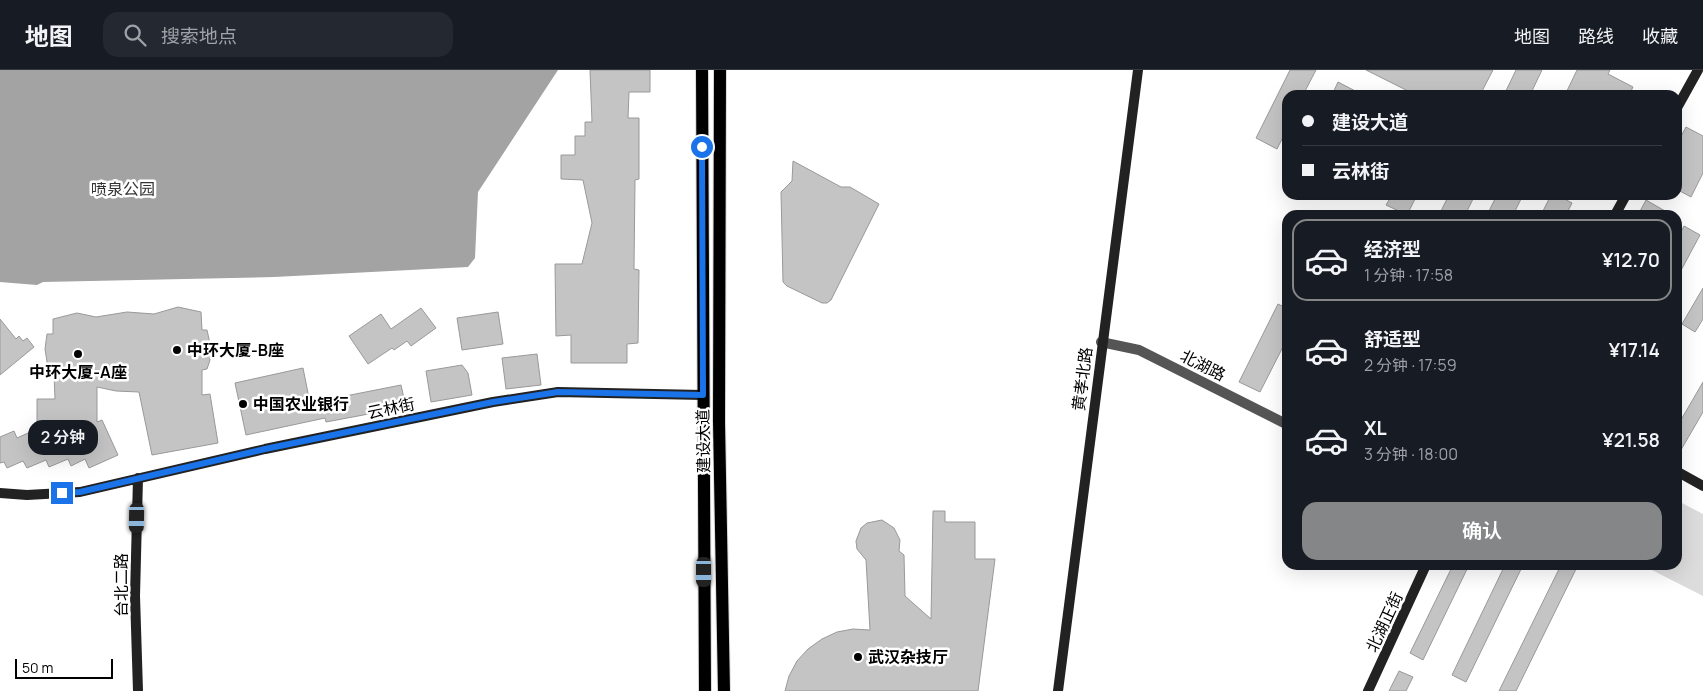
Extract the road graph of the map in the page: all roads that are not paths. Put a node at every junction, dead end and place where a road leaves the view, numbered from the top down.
1 (702, 70) edge
2 (720, 70) edge
3 (1138, 70) edge
4 (1698, 70) edge
5 (1682, 99) edge
6 (1102, 342) junction
7 (703, 395) junction
8 (1282, 422) edge
9 (1682, 474) edge
10 (138, 478) junction
11 (1703, 486) edge
12 (0, 494) edge
13 (1424, 570) edge
14 (138, 691) edge
15 (705, 691) edge
16 (724, 691) edge
17 (1058, 691) edge
18 (1368, 691) edge

1 - 7 main road, 建设大道
2 - 16 main road, 建设大道
3 - 6 street, 黄孝北路
4 - 5 street
6 - 8 street, 北湖路
6 - 17 street, 黄孝北路
7 - 10 street, 云林街
7 - 15 main road, 建设大道
9 - 11 street
10 - 12 street, 云林街
10 - 14 street, 台北二路
13 - 18 street, 北湖正街

